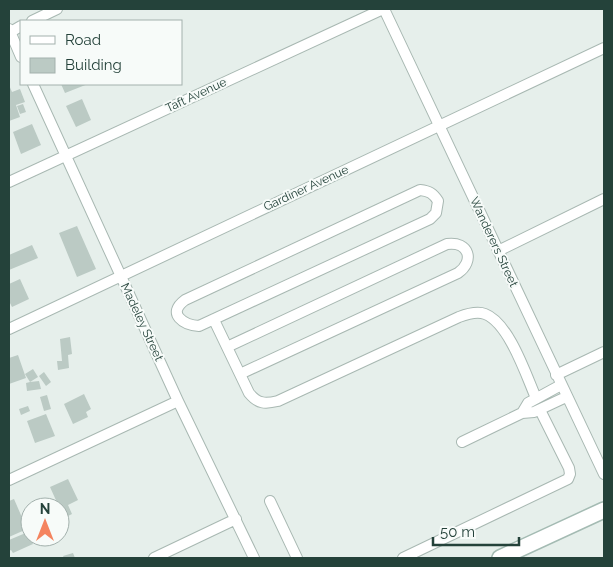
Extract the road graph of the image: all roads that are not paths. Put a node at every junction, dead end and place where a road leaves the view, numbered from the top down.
1 (58, 9) edge
2 (383, 9) edge
3 (34, 20) edge
4 (9, 31) edge
5 (604, 48) edge
6 (20, 55) edge
7 (33, 85) edge
8 (439, 124) junction
9 (65, 156) junction
10 (9, 182) edge
11 (604, 199) edge
12 (498, 251) junction
13 (121, 276) junction
14 (214, 320) junction
15 (9, 329) edge
16 (227, 347) junction
17 (604, 352) edge
18 (240, 374) junction
19 (558, 380) junction
20 (566, 396) junction
21 (536, 398) junction
22 (178, 402) junction
23 (540, 410) junction
24 (522, 413) junction
25 (462, 442) dead end
26 (604, 474) edge
27 (9, 480) edge
28 (270, 501) dead end
29 (604, 510) edge
30 (236, 519) junction
31 (154, 558) edge
32 (254, 558) edge
33 (297, 558) edge
34 (403, 558) edge
35 (500, 558) edge

1 - 3 street
2 - 8 street, Wanderers Street
2 - 9 street, Taft Avenue
4 - 6 street
5 - 8 street, Gardiner Avenue
7 - 9 street, Madeley Street
8 - 12 street, Wanderers Street
8 - 13 street, Gardiner Avenue
9 - 10 street, Taft Avenue
9 - 13 street, Madeley Street
11 - 12 street
12 - 19 street, Wanderers Street
13 - 15 street, Gardiner Avenue
13 - 22 street, Madeley Street
14 - 14 street
14 - 16 street
16 - 18 street
16 - 18 street
17 - 19 street
18 - 21 street
19 - 20 street, Wanderers Street
19 - 21 street
20 - 23 street
20 - 26 street, Wanderers Street
21 - 24 street
22 - 27 street
22 - 30 street, Madeley Street
23 - 24 street
23 - 34 street
24 - 25 street
28 - 33 street
29 - 35 main road
30 - 31 street
30 - 32 street, Madeley Street

